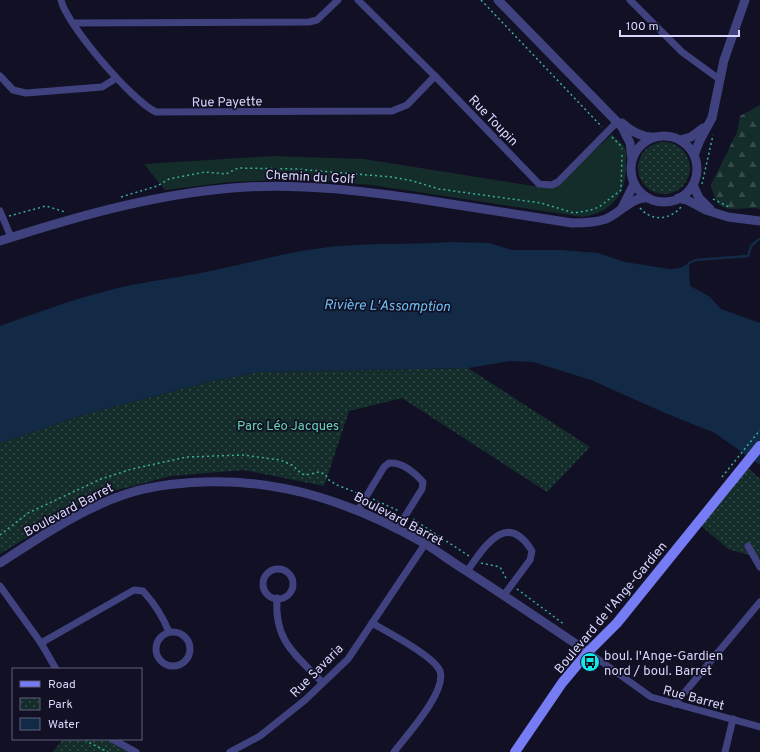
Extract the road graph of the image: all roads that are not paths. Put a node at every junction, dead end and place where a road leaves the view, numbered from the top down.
1 (61, 0) edge
2 (338, 0) edge
3 (358, 0) edge
4 (498, 0) edge
5 (630, 0) edge
6 (745, 0) edge
7 (73, 23) junction
8 (552, 56) junction
9 (0, 76) edge
10 (435, 76) junction
11 (115, 79) junction
12 (719, 79) junction
13 (712, 118) junction
14 (617, 122) junction
15 (659, 136) junction
16 (680, 140) junction
17 (694, 155) junction
18 (632, 159) junction
19 (634, 184) junction
20 (693, 185) junction
21 (648, 198) junction
22 (681, 201) junction
23 (620, 210) junction
24 (0, 211) edge
25 (712, 212) junction
26 (760, 222) edge
27 (11, 237) junction
28 (0, 241) edge
29 (760, 446) edge
30 (358, 510) junction
31 (397, 529) junction
32 (425, 544) junction
33 (748, 546) dead end
34 (0, 563) edge
35 (760, 567) edge
36 (467, 572) junction
37 (0, 586) edge
38 (504, 595) junction
39 (277, 598) junction
40 (760, 602) edge
41 (372, 623) junction
42 (169, 632) junction
43 (41, 643) junction
44 (588, 652) junction
45 (55, 668) edge
46 (322, 682) junction
47 (675, 704) junction
48 (733, 719) junction
49 (760, 727) edge
50 (114, 740) edge
51 (136, 752) edge
52 (230, 752) edge
53 (394, 752) edge
54 (515, 752) edge
55 (726, 752) edge

1 - 7 street, Rue Payette
2 - 7 street
3 - 10 street, Rue Toupin
4 - 8 street
5 - 12 street
6 - 12 street
7 - 11 street, Rue Payette
8 - 14 street
8 - 15 street
9 - 11 street
10 - 11 street, Rue Payette
10 - 14 street, Rue Toupin
12 - 13 street
13 - 16 street
13 - 17 street
14 - 18 street
15 - 16 street
15 - 18 street
16 - 17 street
17 - 20 street
18 - 19 street
19 - 21 street
19 - 23 street
20 - 22 street
20 - 25 street
21 - 22 street
21 - 23 street, Chemin du Golf
22 - 25 street
23 - 27 street, Chemin du Golf
24 - 27 street
25 - 26 street
27 - 28 street, Chemin du Golf
29 - 44 main road, Boulevard de l'Ange-Gardien
30 - 31 street, Boulevard Barret
30 - 31 street
30 - 34 street, Boulevard Barret
31 - 32 street, Boulevard Barret
32 - 36 street, Boulevard Barret
32 - 41 street, Rue Savaria
33 - 35 street
36 - 38 street, Boulevard Barret
36 - 38 street
37 - 43 street
38 - 44 street, Boulevard Barret
39 - 39 street
39 - 46 street
40 - 47 street
41 - 46 street, Rue Savaria
41 - 53 street
42 - 42 street
42 - 43 street
43 - 45 street
44 - 47 street, Rue Barret
44 - 54 main road, Boulevard de l'Ange-Gardien
46 - 52 street, Rue Savaria
47 - 48 street, Rue Barret
48 - 49 street, Rue Barret
48 - 55 street
50 - 51 street

